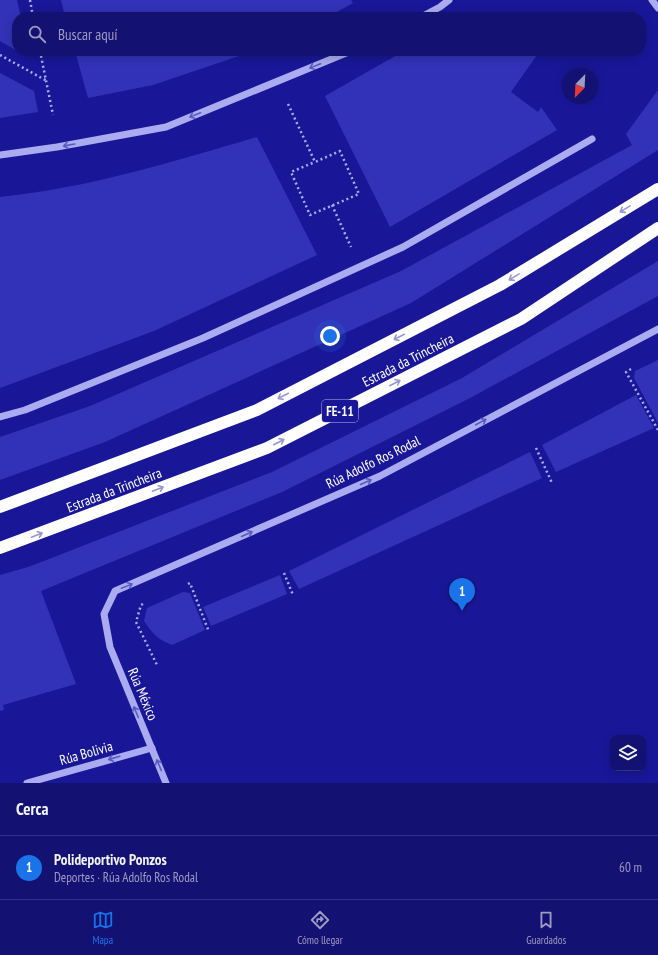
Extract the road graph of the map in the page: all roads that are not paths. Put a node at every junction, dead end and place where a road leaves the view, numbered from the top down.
1 (449, 0) edge
2 (652, 0) edge
3 (658, 8) edge
4 (430, 12) edge
5 (339, 56) edge
6 (592, 139) dead end
7 (0, 155) edge
8 (658, 189) edge
9 (658, 228) edge
10 (658, 329) edge
11 (0, 417) edge
12 (0, 507) edge
13 (0, 548) edge
14 (104, 614) joint
15 (152, 748) junction
16 (27, 783) edge
17 (166, 783) edge

1 - 4 street
2 - 3 street
5 -> 7 street
6 - 11 street
8 -> 12 highway, Estrada da Trincheira
13 -> 9 highway, Estrada da Trincheira / FE-11
14 -> 10 street, Rúa Adolfo Ros Rodal
15 -> 14 street, Rúa México
15 -> 16 street, Rúa Bolivia
17 -> 15 street, Rúa México

